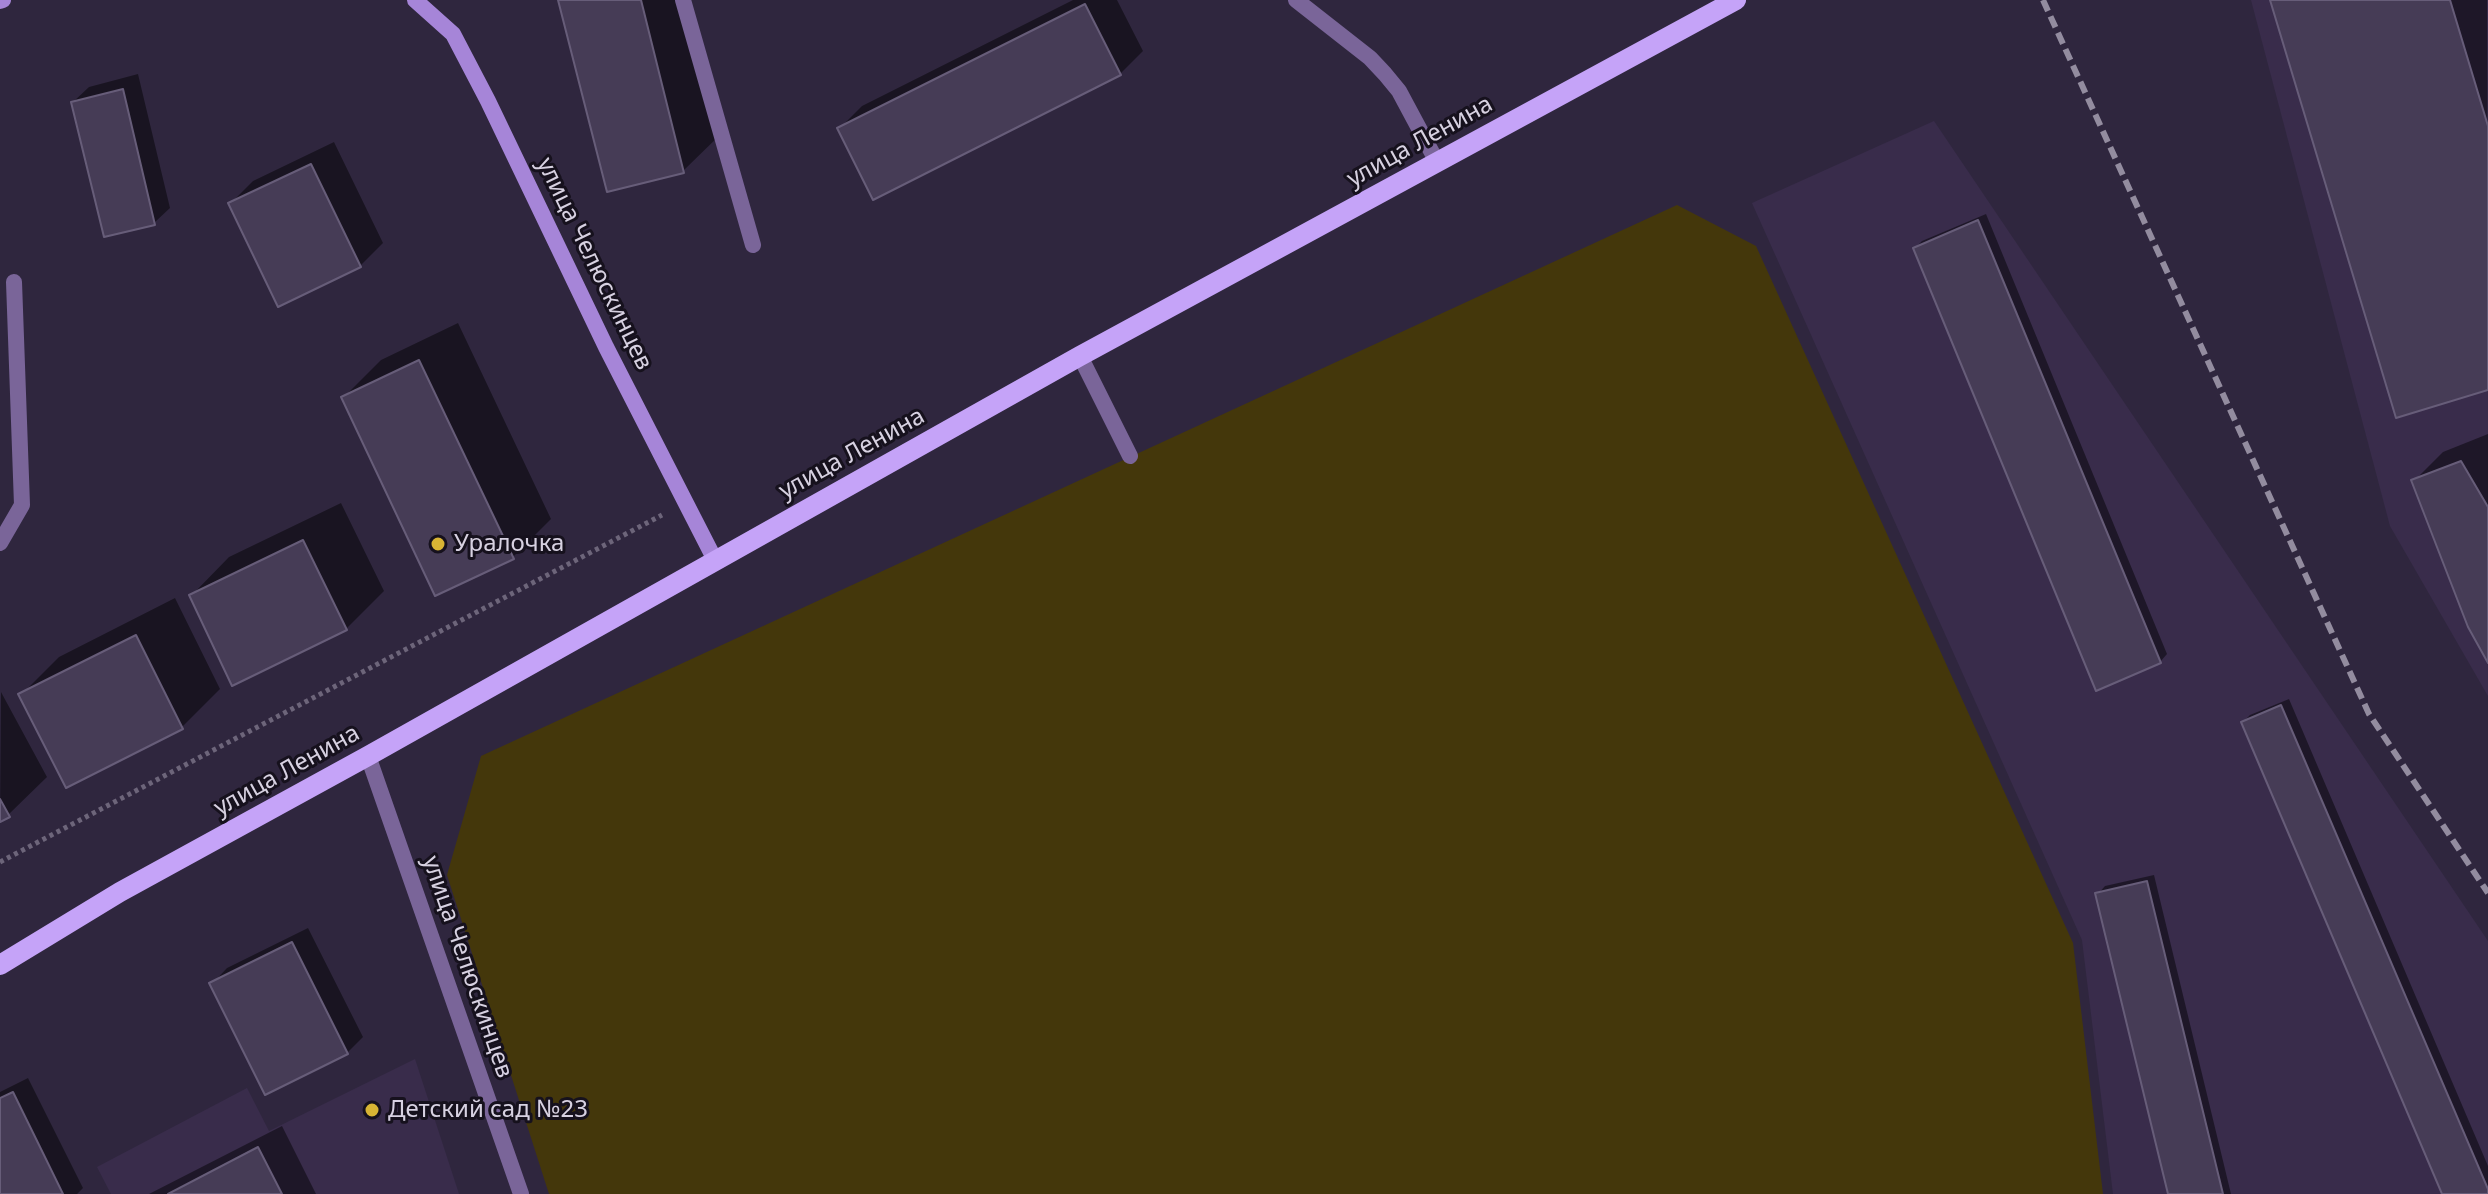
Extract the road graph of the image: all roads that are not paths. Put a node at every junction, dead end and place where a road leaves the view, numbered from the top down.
1 (415, 0) edge
2 (683, 0) edge
3 (1296, 0) edge
4 (1736, 0) edge
5 (1437, 162) junction
6 (753, 245) dead end
7 (14, 282) dead end
8 (1080, 356) junction
9 (1130, 456) dead end
10 (0, 543) edge
11 (715, 560) junction
12 (368, 756) junction
13 (0, 965) edge
14 (521, 1194) edge

1 - 11 main road, улица Челюскинцев
2 - 6 street
3 - 5 street
4 - 5 main road, улица Ленина
5 - 8 main road, улица Ленина
7 - 10 street
8 - 9 street
8 - 11 main road, улица Ленина
11 - 12 main road, улица Ленина
12 - 13 main road, улица Ленина
12 - 14 street, улица Челюскинцев

